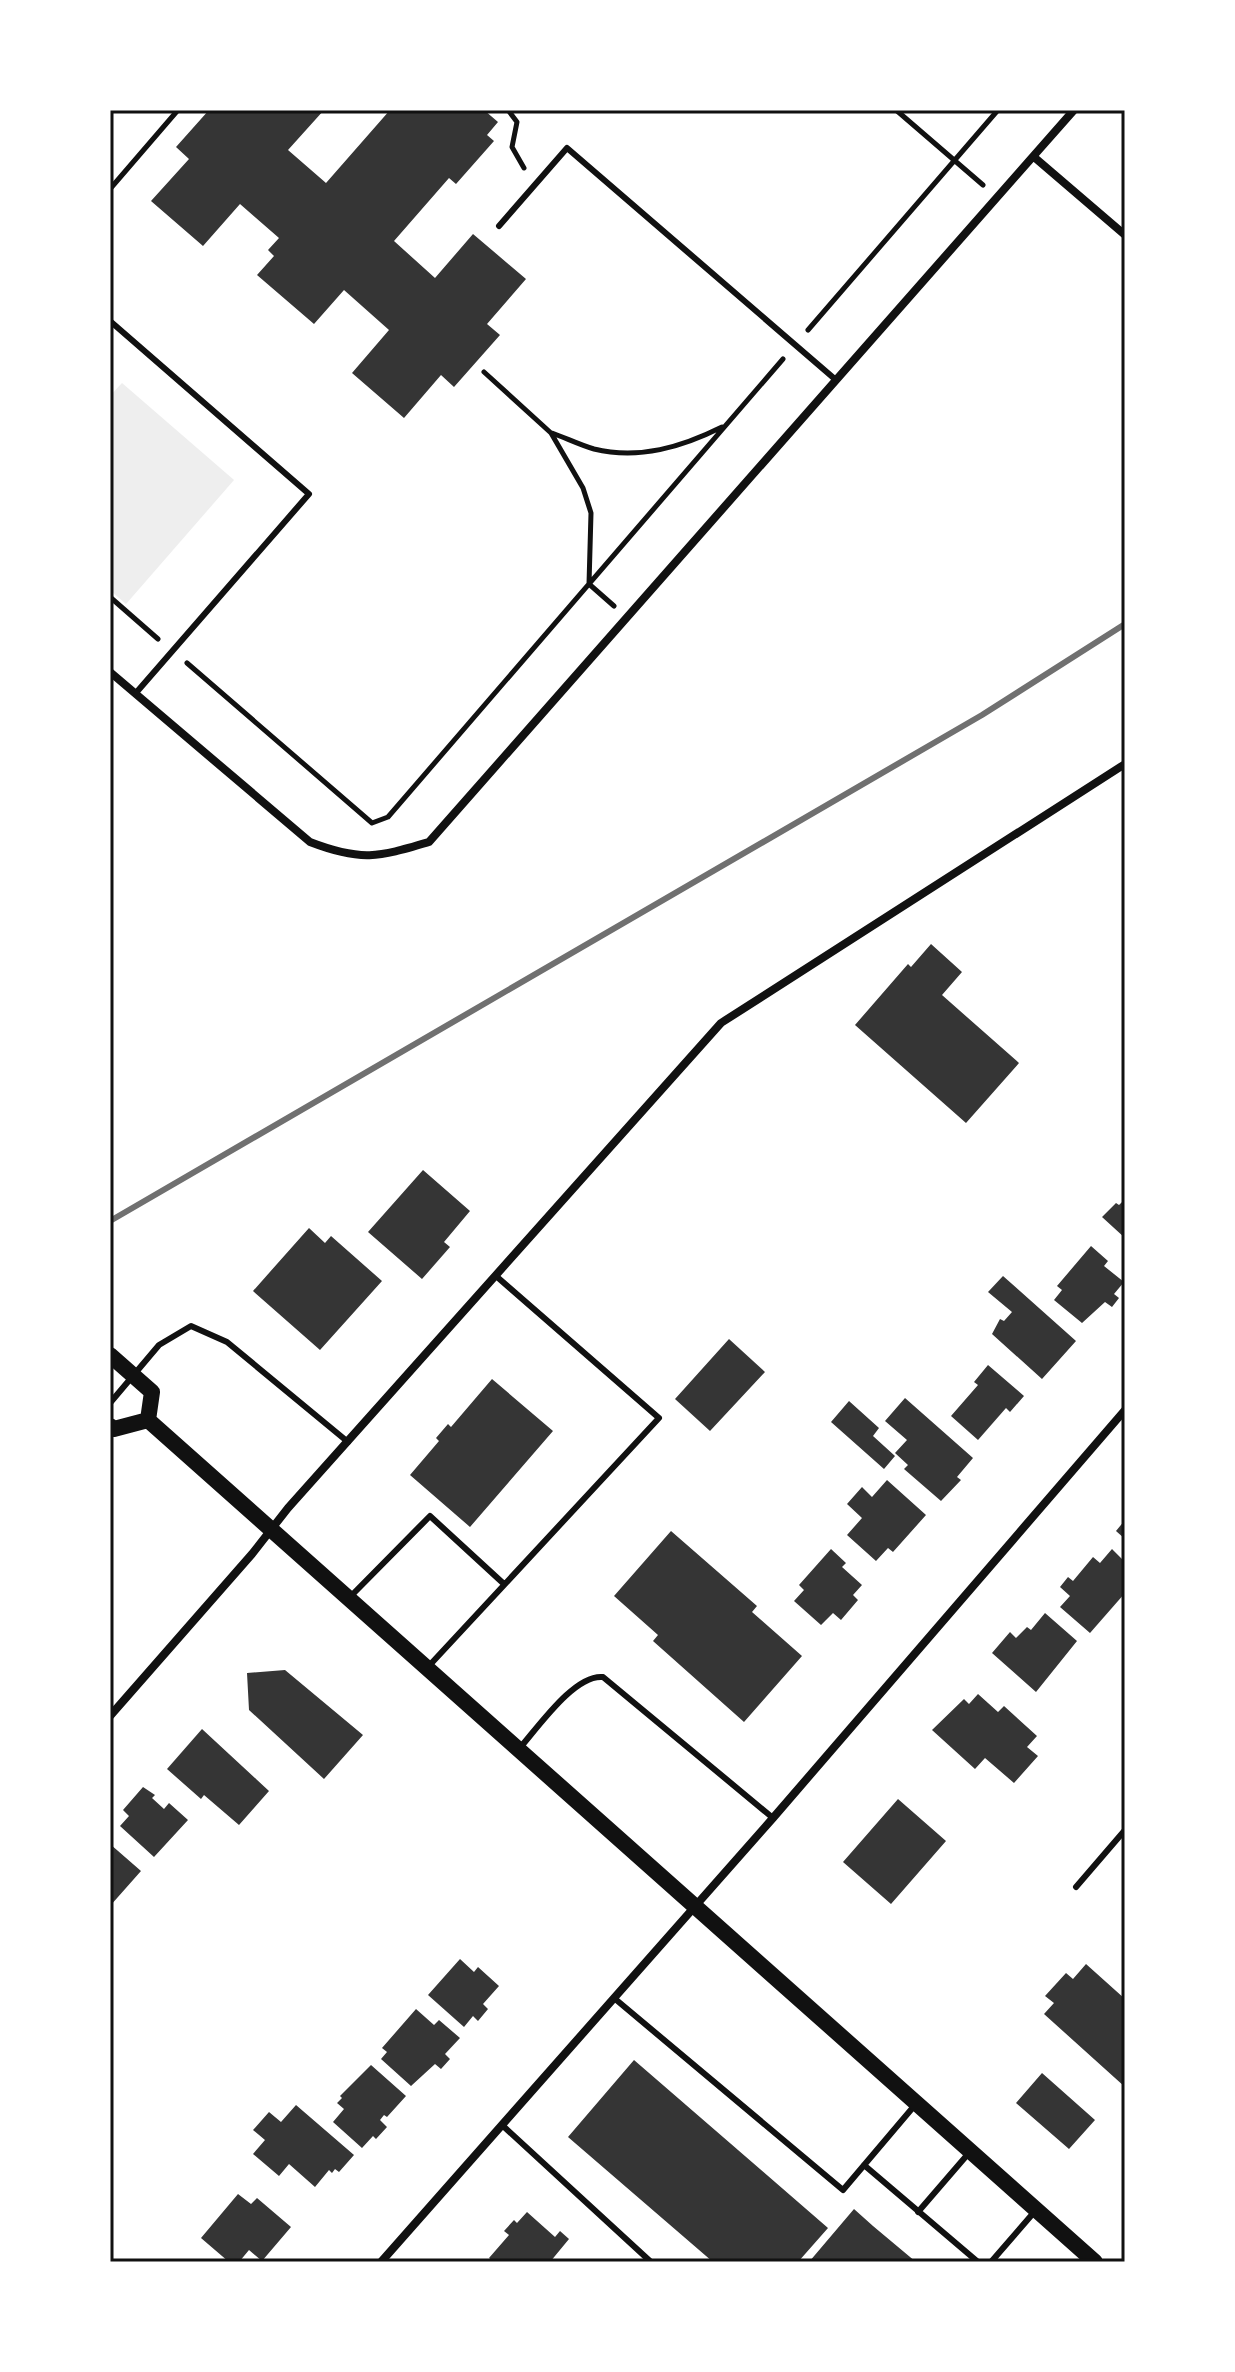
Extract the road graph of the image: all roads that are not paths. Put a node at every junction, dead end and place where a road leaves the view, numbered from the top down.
1 (1074, 110) edge
2 (1034, 157) junction
3 (499, 226) dead end
4 (1125, 235) edge
5 (110, 321) edge
6 (836, 380) junction
7 (110, 672) edge
8 (135, 694) junction
9 (1125, 764) edge
10 (496, 1276) junction
11 (110, 1355) edge
12 (133, 1376) junction
13 (110, 1403) edge
14 (1125, 1410) edge
15 (148, 1420) junction
16 (110, 1426) edge
17 (348, 1442) junction
18 (271, 1530) junction
19 (504, 1584) junction
20 (348, 1598) junction
21 (426, 1668) junction
22 (110, 1716) edge
23 (518, 1750) junction
24 (773, 1818) junction
25 (1125, 1830) edge
26 (1076, 1887) dead end
27 (693, 1907) junction
28 (614, 1998) junction
29 (917, 2103) junction
30 (502, 2125) junction
31 (971, 2150) junction
32 (864, 2165) junction
33 (1036, 2209) junction
34 (918, 2212) junction
35 (381, 2262) edge
36 (651, 2262) edge
37 (978, 2262) edge
38 (991, 2262) edge
39 (1095, 2262) edge

1 - 2 street
2 - 4 street
2 - 6 street
3 - 6 lane
5 - 8 lane
6 - 8 street
7 - 8 street
9 - 10 street
10 - 17 street
10 - 19 lane
11 - 12 main road
12 - 13 lane
12 - 15 main road
12 - 17 lane
14 - 24 street
15 - 16 main road
15 - 18 main road
17 - 18 street
18 - 20 main road
18 - 22 street
19 - 20 lane
19 - 21 lane
20 - 21 main road
21 - 23 main road
23 - 24 lane
23 - 27 main road
24 - 27 street
25 - 26 lane
27 - 28 street
27 - 29 main road
28 - 30 street
28 - 32 lane
29 - 31 main road
29 - 32 lane
30 - 35 street
30 - 36 lane
31 - 33 main road
31 - 34 lane
32 - 34 lane
33 - 38 lane
33 - 39 main road
34 - 37 lane

